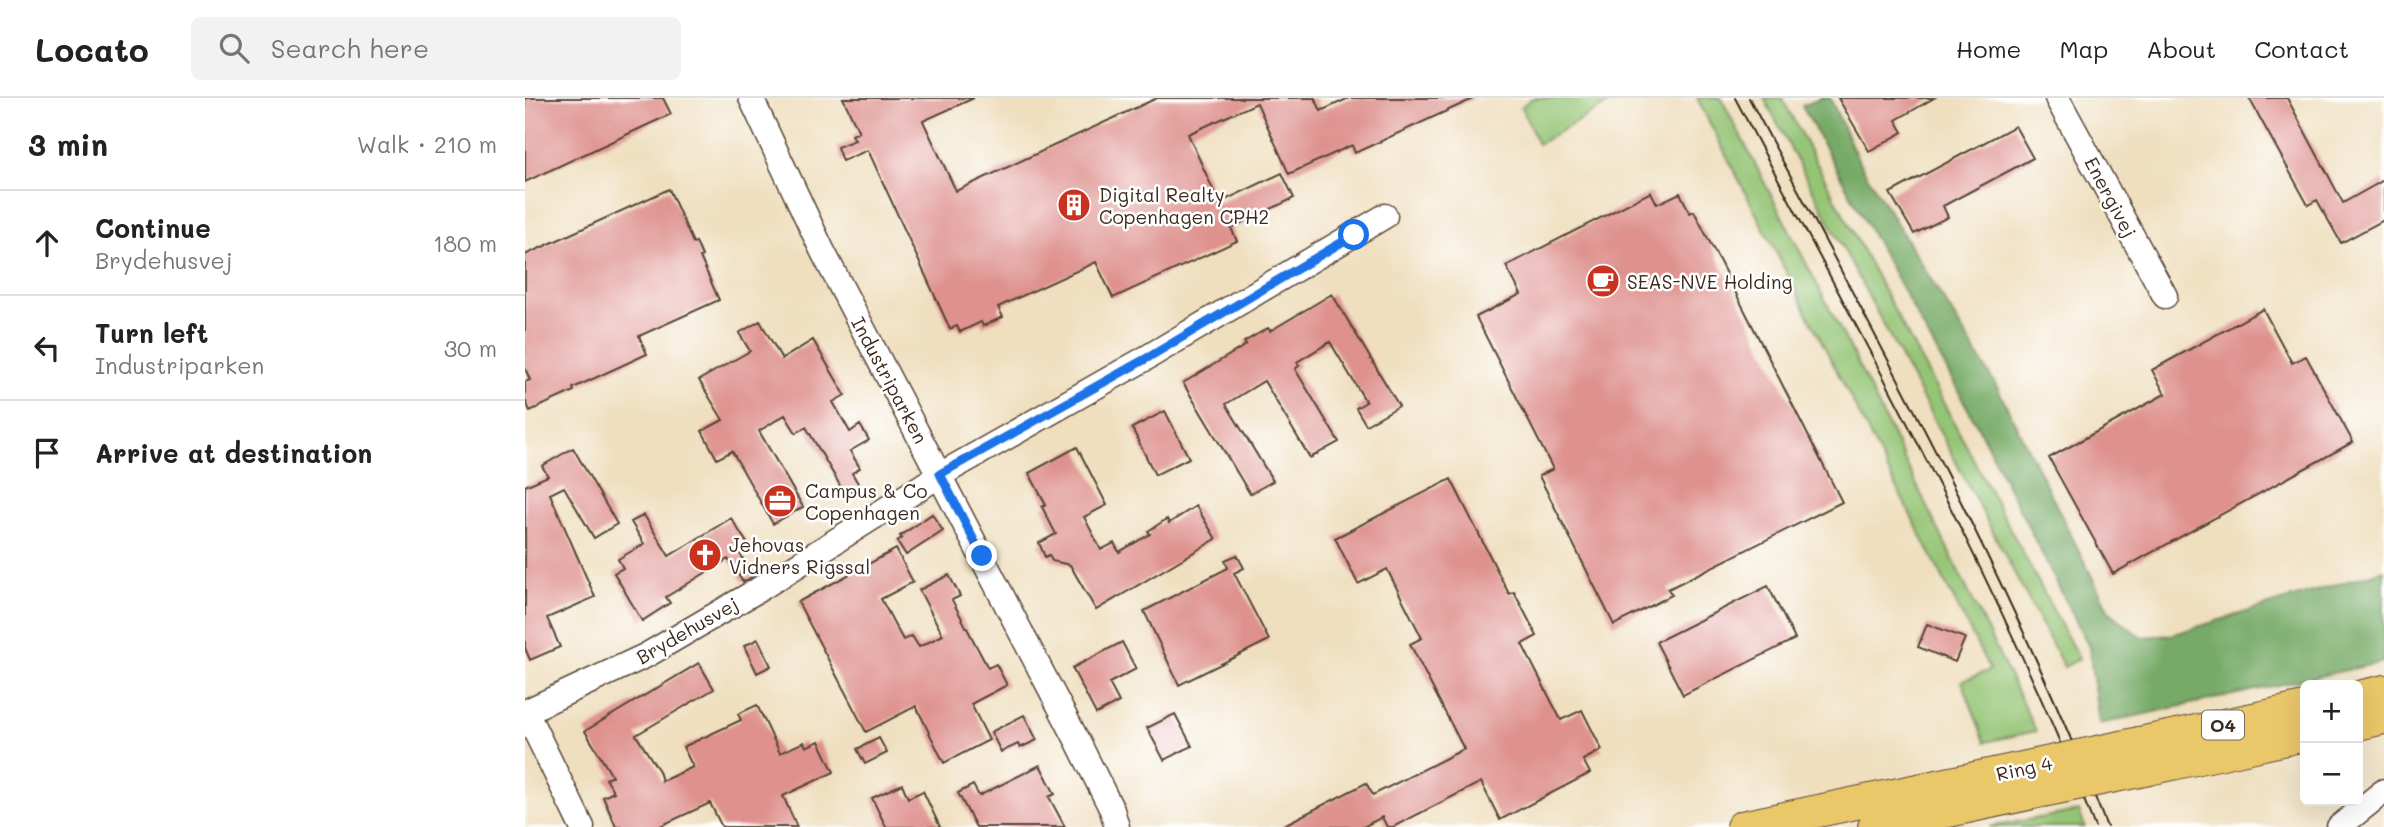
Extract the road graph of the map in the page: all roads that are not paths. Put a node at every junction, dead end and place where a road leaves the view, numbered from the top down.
1 (751, 98) edge
2 (2057, 98) edge
3 (1385, 216) dead end
4 (2165, 296) dead end
5 (940, 474) junction
6 (2384, 691) edge
7 (2363, 696) edge
8 (2300, 710) edge
9 (526, 712) edge
10 (2384, 718) edge
11 (2363, 723) edge
12 (2300, 736) edge
13 (2145, 756) junction
14 (2037, 779) junction
15 (2384, 791) edge
16 (1118, 821) edge
17 (582, 827) edge
18 (1742, 827) edge
19 (1874, 827) edge
20 (2339, 827) edge

1 - 5 street, Industriparken
2 - 4 street, Energivej
3 - 5 street, Brydehusvej
5 - 9 street, Brydehusvej
5 - 16 street, Industriparken
6 - 7 main road
8 - 13 main road, Ring 4 / O4
9 - 17 street, Brydehusvej
10 - 11 main road
12 - 13 main road, Ring 4 / O4
13 - 14 main road, Ring 4 / O4, bridge
14 - 18 main road, Ring 4 / O4
14 - 19 main road, Ring 4 / O4
15 - 20 street

